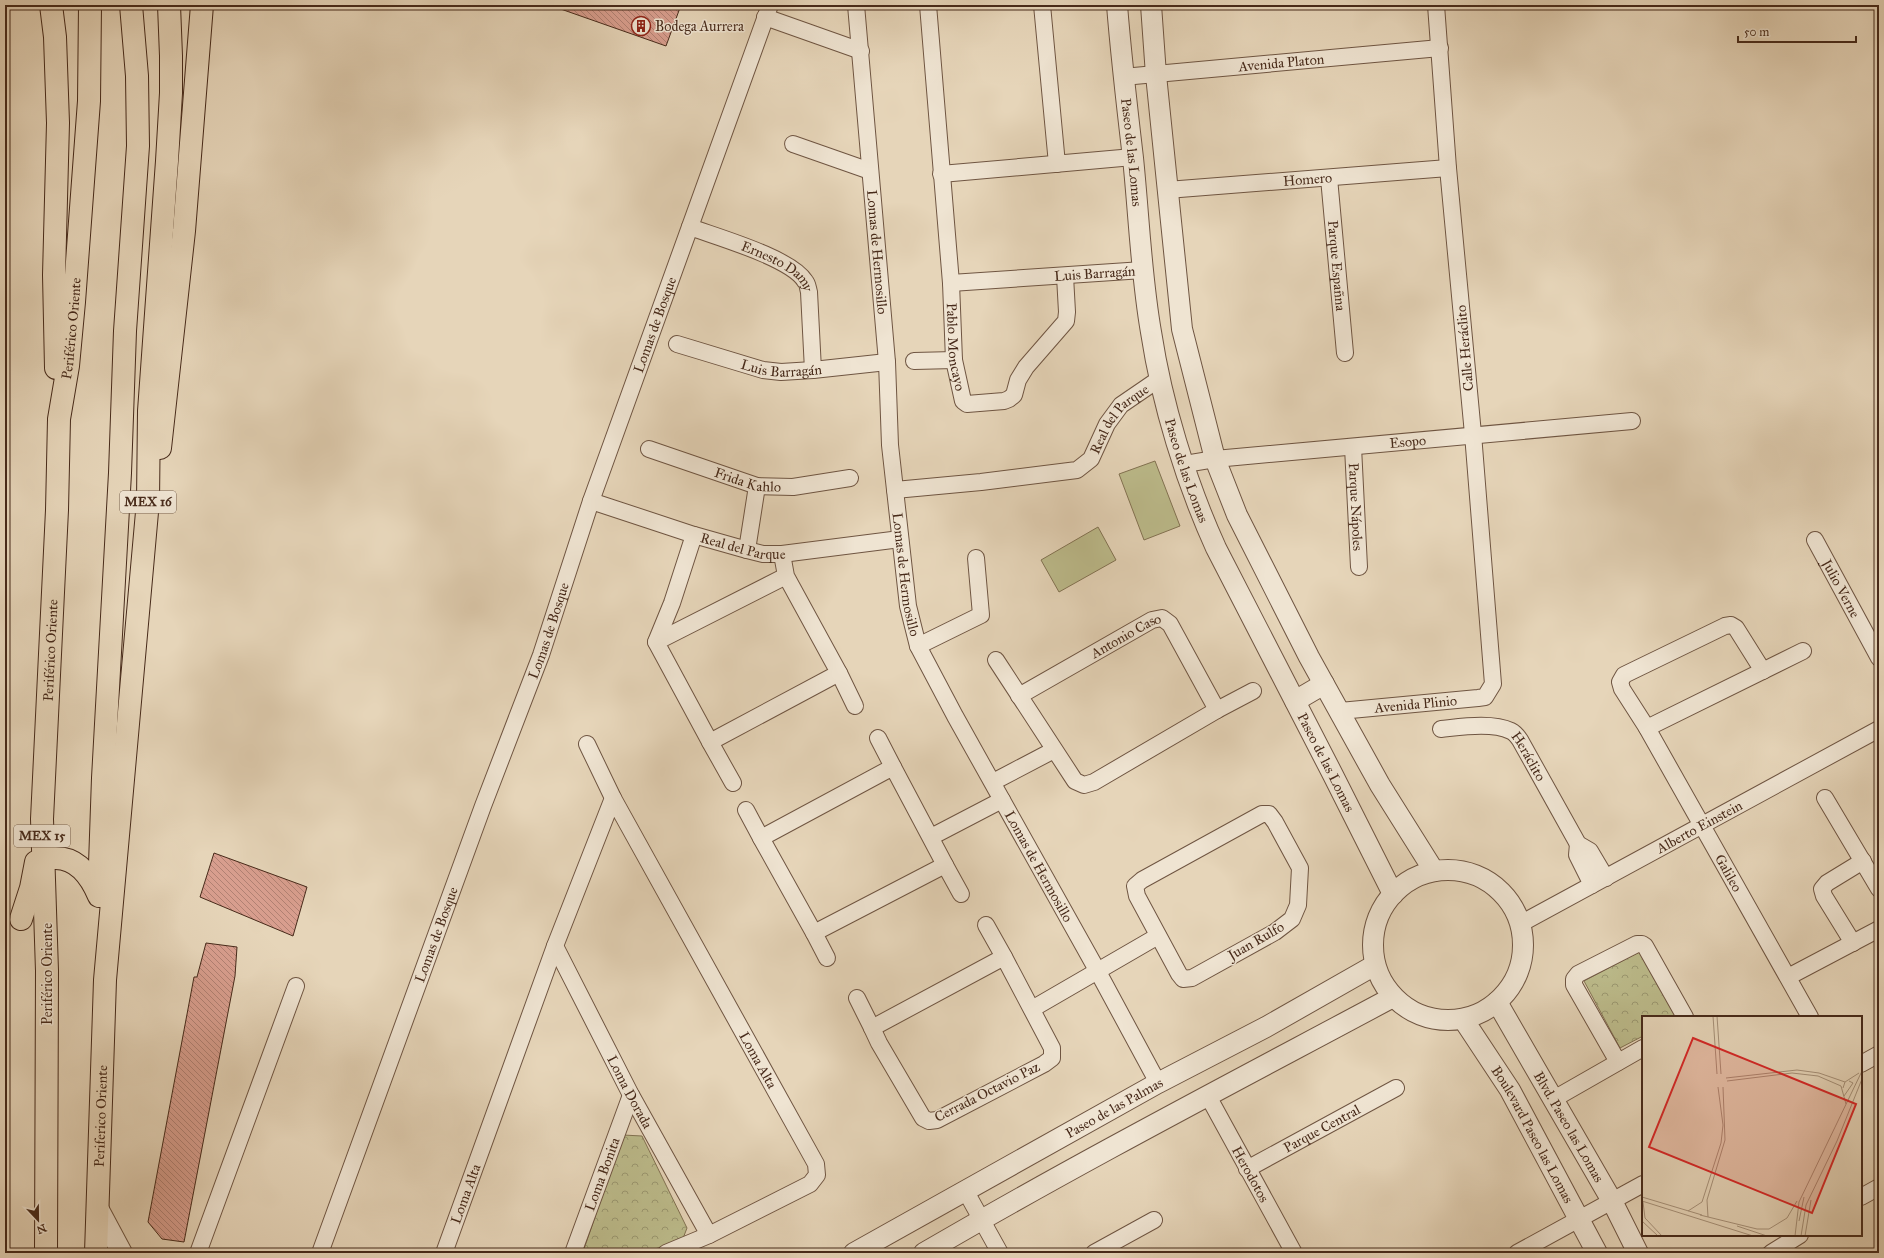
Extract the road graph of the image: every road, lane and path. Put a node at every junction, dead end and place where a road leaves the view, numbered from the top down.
1 (51, 5) edge
2 (90, 5) edge
3 (131, 5) edge
4 (202, 5) edge
5 (856, 5) edge
6 (928, 5) edge
7 (1042, 5) edge
8 (1117, 5) edge
9 (1151, 5) edge
10 (1436, 5) edge
11 (768, 11) edge
12 (169, 14) edge
13 (1440, 48) junction
14 (861, 51) junction
15 (1156, 75) junction
16 (1122, 77) junction
17 (793, 144) dead end
18 (1132, 157) junction
19 (1057, 164) junction
20 (1448, 168) junction
21 (870, 171) junction
22 (941, 174) junction
23 (1329, 178) junction
24 (1167, 190) junction
25 (690, 227) junction
26 (1143, 270) junction
27 (1065, 276) junction
28 (951, 283) junction
29 (677, 344) dead end
30 (1345, 353) dead end
31 (954, 360) junction
32 (914, 361) dead end
33 (887, 362) junction
34 (813, 370) junction
35 (1159, 379) junction
36 (59, 419) junction
37 (1632, 421) dead end
38 (1473, 434) junction
39 (1353, 447) junction
40 (650, 449) dead end
41 (1215, 458) junction
42 (1185, 464) junction
43 (850, 478) dead end
44 (757, 486) junction
45 (895, 490) junction
46 (148, 501) junction
47 (591, 501) junction
48 (694, 535) junction
49 (900, 539) junction
50 (1814, 540) dead end
51 (747, 550) junction
52 (782, 554) junction
53 (976, 558) dead end
54 (1359, 567) dead end
55 (786, 576) junction
56 (656, 642) junction
57 (918, 646) junction
58 (1803, 651) dead end
59 (1879, 658) edge
60 (996, 660) dead end
61 (1763, 671) junction
62 (839, 673) junction
63 (1324, 684) junction
64 (1253, 691) dead end
65 (1490, 691) joint
66 (1019, 696) junction
67 (1295, 701) junction
68 (855, 706) dead end
69 (1217, 710) junction
70 (1340, 711) junction
71 (1648, 728) junction
72 (1441, 729) dead end
73 (1879, 729) edge
74 (878, 738) dead end
75 (710, 742) junction
76 (587, 744) dead end
77 (1054, 750) junction
78 (894, 767) junction
79 (993, 782) junction
80 (733, 783) dead end
81 (613, 798) junction
82 (1824, 798) dead end
83 (1002, 800) junction
84 (746, 810) dead end
85 (1702, 825) junction
86 (931, 837) junction
87 (761, 838) junction
88 (42, 858) junction
89 (1863, 861) junction
90 (945, 865) junction
91 (1434, 872) junction
92 (1599, 881) junction
93 (1879, 889) edge
94 (961, 894) dead end
95 (1393, 894) junction
96 (99, 896) junction
97 (21, 919) dead end
98 (986, 924) dead end
99 (1520, 924) junction
100 (1879, 928) edge
101 (814, 933) junction
102 (1158, 936) junction
103 (1853, 942) junction
104 (555, 946) junction
105 (1004, 957) junction
106 (827, 958) dead end
107 (1375, 965) junction
108 (1097, 970) junction
109 (1788, 977) junction
110 (105, 980) junction
111 (296, 986) dead end
112 (1393, 997) junction
113 (857, 998) dead end
114 (1497, 1002) junction
115 (1032, 1008) junction
116 (1684, 1016) edge
117 (1809, 1016) edge
118 (1463, 1019) junction
119 (872, 1028) junction
120 (1642, 1049) edge
121 (1879, 1054) edge
122 (1618, 1062) junction
123 (1862, 1063) edge
124 (1158, 1084) junction
125 (1396, 1088) dead end
126 (631, 1095) junction
127 (1208, 1096) junction
128 (1552, 1100) junction
129 (1247, 1169) junction
130 (1642, 1185) edge
131 (965, 1190) junction
132 (1612, 1201) junction
133 (99, 1210) junction
134 (982, 1219) junction
135 (1579, 1219) junction
136 (1154, 1220) dead end
137 (709, 1235) junction
138 (1799, 1236) edge
139 (1778, 1251) edge
140 (46, 1253) edge
141 (96, 1253) edge
142 (122, 1253) edge
143 (198, 1253) edge
144 (320, 1253) edge
145 (444, 1253) edge
146 (573, 1253) edge
147 (666, 1253) edge
148 (854, 1253) edge
149 (924, 1253) edge
150 (1000, 1253) edge
151 (1094, 1253) edge
152 (1294, 1253) edge
153 (1517, 1253) edge
154 (1597, 1253) edge
155 (1638, 1253) edge

1 - 36 highway
2 - 36 highway, Periférico Oriente
3 - 96 highway
4 - 46 highway
5 - 14 street, Lomas de Hermosillo
6 - 22 street, Pablo Moncayo
7 - 19 street
8 - 16 street, Paseo de las Lomas
9 - 15 street
10 - 13 street, Calle Heráclito
11 - 14 street
11 - 25 street, Lomas de Bosque
12 - 46 highway, MEX 16
13 - 15 street, Avenida Platon
13 - 20 street, Calle Heráclito
14 - 21 street, Lomas de Hermosillo
15 - 16 street, Avenida Platon
15 - 24 street
16 - 18 street, Paseo de las Lomas
17 - 21 street
18 - 19 street
18 - 26 street, Paseo de las Lomas
19 - 22 street
20 - 23 street, Homero
20 - 38 street, Calle Heráclito
21 - 33 street, Lomas de Hermosillo
22 - 28 street, Pablo Moncayo
23 - 24 street, Homero
23 - 30 street, Parque Españna
24 - 41 street
25 - 34 street, Ernesto Damy
25 - 47 street, Lomas de Bosque
26 - 27 street, Luis Barragán
26 - 35 street, Paseo de las Lomas
27 - 28 street, Luis Barragán
27 - 31 street, Pablo Moncayo
28 - 31 street, Pablo Moncayo
29 - 34 street, Luis Barragán
31 - 32 street
33 - 34 street, Luis Barragán
33 - 45 street, Lomas de Hermosillo
35 - 42 street, Paseo de las Lomas
35 - 45 street, Real del Parque
36 - 88 highway, Periférico Oriente / MEX 15
37 - 38 street, Esopo
38 - 39 street, Esopo
38 - 65 street, Calle Heráclito
39 - 41 street, Esopo
39 - 54 street, Parque Nápoles
40 - 44 street, Frida Kahlo
41 - 42 street, Esopo
41 - 63 street
42 - 67 street, Paseo de las Lomas
43 - 44 street, Frida Kahlo
44 - 51 street
45 - 49 street, Lomas de Hermosillo
46 - 110 highway, MEX 16
47 - 48 street, Real del Parque
47 - 144 street, Lomas de Bosque
48 - 51 street, Real del Parque
48 - 56 street
49 - 52 street, Real del Parque
49 - 57 street, Lomas de Hermosillo
50 - 59 street, Julio Verne
51 - 52 street, Real del Parque
52 - 55 street
53 - 57 street
55 - 56 street
55 - 62 street
56 - 75 street
57 - 79 street, Lomas de Hermosillo
58 - 61 street
60 - 66 street
61 - 71 street
61 - 71 street, Galileo
62 - 68 street
62 - 75 street
63 - 67 street
63 - 70 street
64 - 69 street
65 - 70 street, Avenida Plinio
66 - 69 street, Antonio Caso
66 - 77 street
67 - 95 street, Paseo de las Lomas
69 - 77 street
70 - 91 street
71 - 85 street, Galileo
72 - 92 street, Heráclito
73 - 85 street, Alberto Einstein
74 - 78 street
75 - 80 street
76 - 81 street, Loma Alta
77 - 79 street
78 - 86 street
78 - 87 street
79 - 83 street, Lomas de Hermosillo
81 - 104 street, Loma Alta
81 - 137 street, Loma Alta
82 - 89 street
83 - 86 street
83 - 108 street, Lomas de Hermosillo
84 - 87 street
85 - 92 street, Alberto Einstein
85 - 109 street, Galileo
86 - 90 street
87 - 101 street
88 - 96 highway
88 - 97 highway
88 - 140 highway, Periférico Oriente / MEX 15
89 - 93 street
89 - 103 street
90 - 94 street
90 - 101 street
91 - 95 street
91 - 99 street
92 - 99 street, Alberto Einstein
95 - 107 street
96 - 110 highway
98 - 105 street, Cerrada Octavio Paz
99 - 114 street
100 - 103 street
101 - 106 street
102 - 102 street, Juan Rulfo
102 - 108 street
103 - 109 street
104 - 126 street, Loma Dorada
104 - 145 street, Loma Alta
105 - 115 street, Cerrada Octavio Paz
105 - 119 street
107 - 112 street
107 - 124 street, Paseo de las Palmas
108 - 115 street
108 - 124 street, Lomas de Hermosillo
109 - 117 street, Galileo
110 - 133 highway, Periferico Oriente
111 - 143 street
112 - 118 street
112 - 127 street
113 - 119 street, Cerrada Octavio Paz
114 - 118 street
114 - 128 street, Blvd. Paseo las Lomas
115 - 119 street, Cerrada Octavio Paz
116 - 122 street
118 - 135 street, Boulevard Paseo las Lomas
120 - 122 street
121 - 123 street
122 - 128 street
124 - 131 street, Paseo de las Palmas
125 - 129 street, Parque Central
126 - 137 street, Loma Dorada
126 - 146 street, Loma Bonita
127 - 129 street, Herodotos
127 - 134 street
128 - 132 street, Blvd. Paseo las Lomas
129 - 152 street, Herodotos
130 - 132 street
131 - 134 street
131 - 148 street, Paseo de las Palmas
132 - 135 street
132 - 155 street, Blvd. Paseo las Lomas
133 - 141 highway, Periferico Oriente
133 - 142 street
134 - 149 street
134 - 150 street
135 - 153 street
135 - 154 street, Boulevard Paseo las Lomas
136 - 151 street
137 - 147 street, Loma Alta
138 - 139 street

